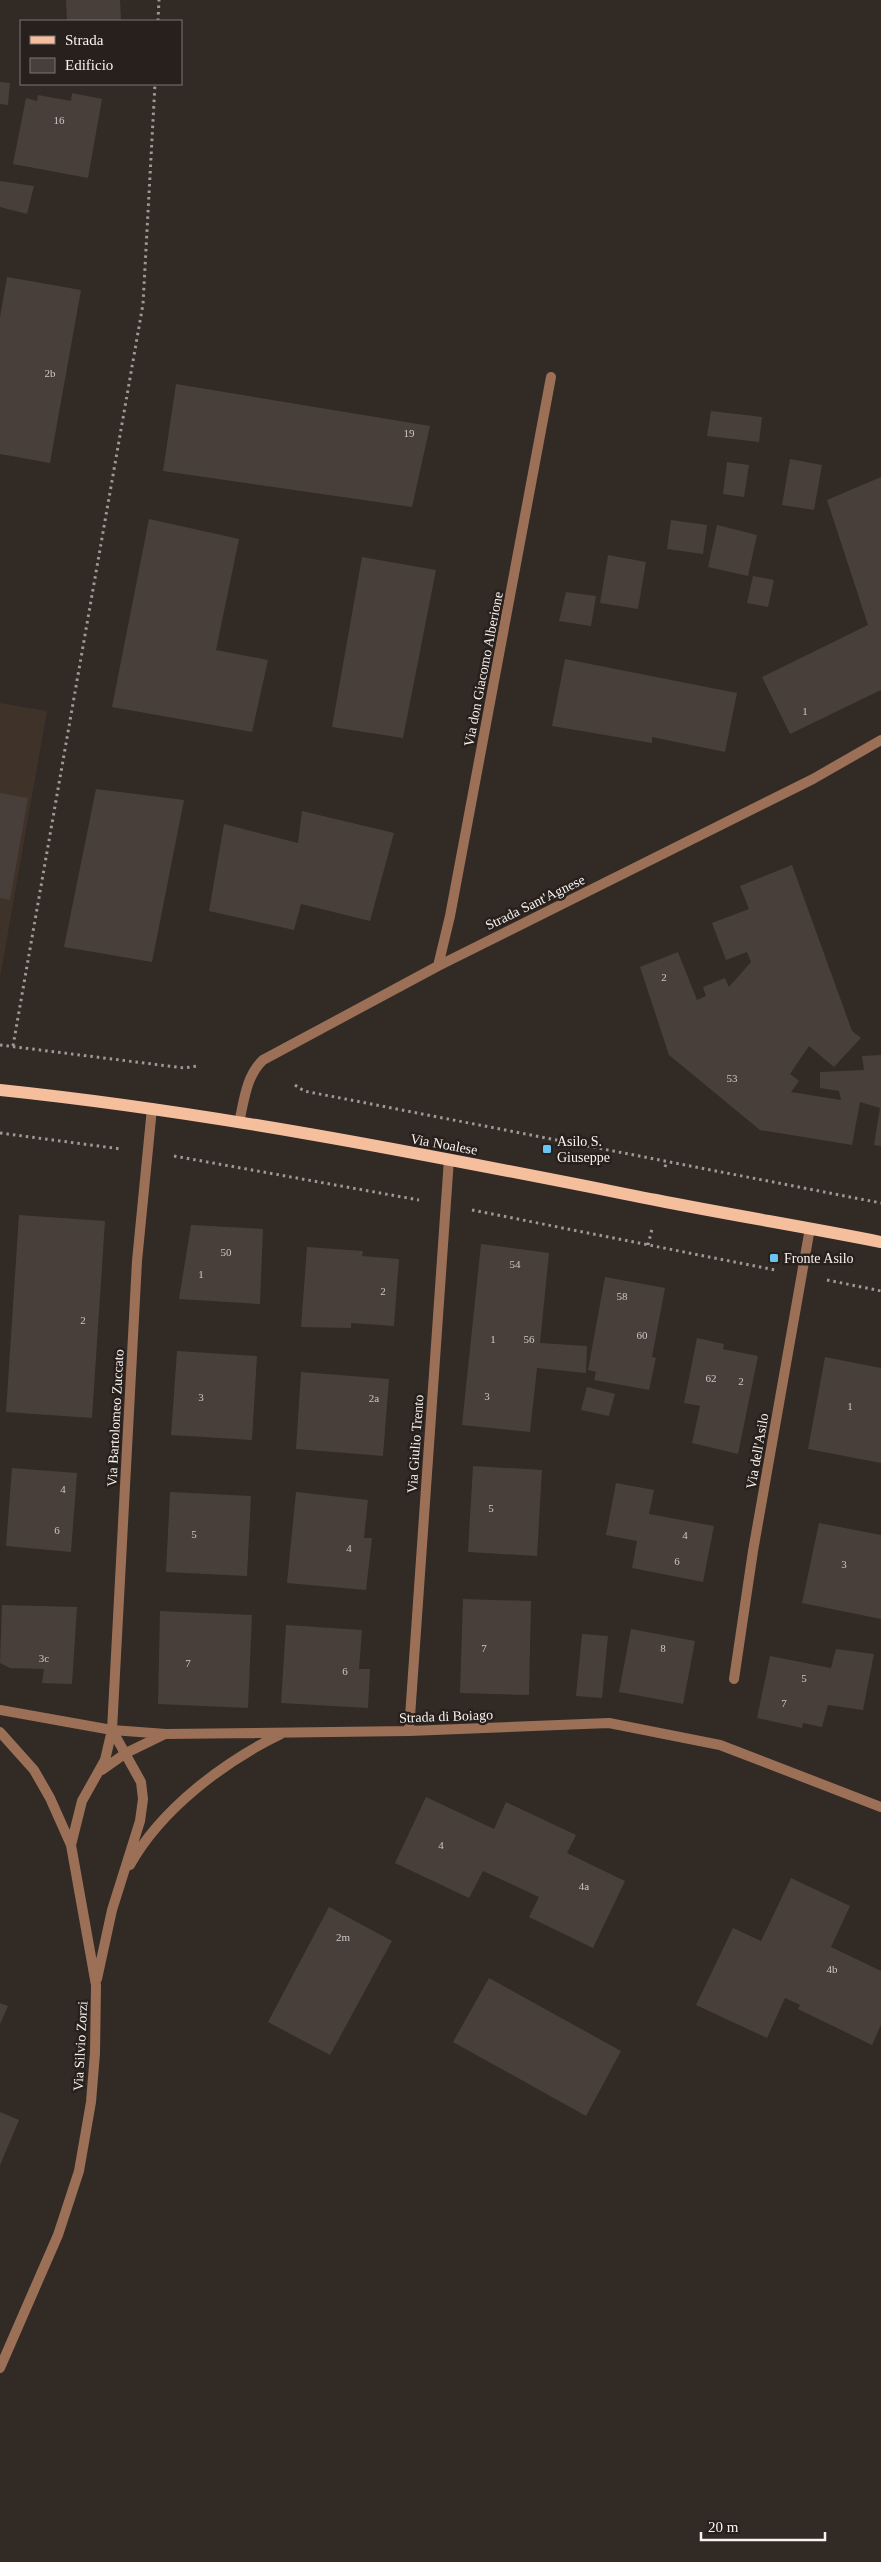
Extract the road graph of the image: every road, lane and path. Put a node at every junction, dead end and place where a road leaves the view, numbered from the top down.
1 (159, 0) edge
2 (158, 20) edge
3 (154, 85) edge
4 (551, 377) dead end
5 (881, 740) edge
6 (438, 966) junction
7 (0, 1044) edge
8 (13, 1046) junction
9 (197, 1066) dead end
10 (295, 1085) dead end
11 (0, 1090) edge
12 (152, 1108) junction
13 (239, 1123) junction
14 (0, 1133) edge
15 (109, 1147) dead end
16 (170, 1155) dead end
17 (449, 1159) junction
18 (667, 1162) junction
19 (666, 1166) dead end
20 (422, 1201) dead end
21 (881, 1202) edge
22 (465, 1209) dead end
23 (653, 1226) dead end
24 (810, 1228) junction
25 (881, 1242) edge
26 (648, 1245) junction
27 (782, 1271) dead end
28 (820, 1279) dead end
29 (881, 1291) edge
30 (734, 1678) dead end
31 (0, 1710) edge
32 (112, 1730) junction
33 (409, 1731) junction
34 (0, 1732) edge
35 (284, 1733) junction
36 (166, 1734) junction
37 (126, 1753) junction
38 (98, 1772) junction
39 (881, 1807) edge
40 (71, 1845) junction
41 (120, 1886) junction
42 (96, 1985) junction
43 (0, 2368) edge

1 - 2 path
3 - 8 path
4 - 6 street, Via don Giacomo Alberione
5 - 6 street, Strada Sant'Agnese
6 - 13 street, Strada Sant'Agnese
7 - 8 path
8 - 9 path
10 - 18 path
11 - 12 main road, Via Noalese
12 - 13 main road, Via Noalese
12 - 32 street, Via Bartolomeo Zuccato
13 - 17 main road, Via Noalese
14 - 15 path
16 - 20 path
17 - 24 main road, Via Noalese
17 - 33 street, Via Giulio Trento
18 - 19 path
18 - 21 path
22 - 26 path
23 - 26 path
24 - 25 main road, Via Noalese
24 - 30 street, Via dell'Asilo
26 - 27 path
28 - 29 path
31 - 32 street, Strada di Boiago
32 - 36 street, Strada di Boiago
32 - 37 street
32 - 38 street, Via Bartolomeo Zuccato
33 - 35 street, Strada di Boiago
33 - 39 street, Strada di Boiago
34 - 40 street, Via Silvio Zorzi
35 - 36 street, Strada di Boiago
35 - 41 street
36 - 37 street
37 - 38 street
37 - 41 street
38 - 40 street, Via Bartolomeo Zuccato
40 - 42 street, Via Silvio Zorzi
41 - 42 street
42 - 43 street, Via Silvio Zorzi

